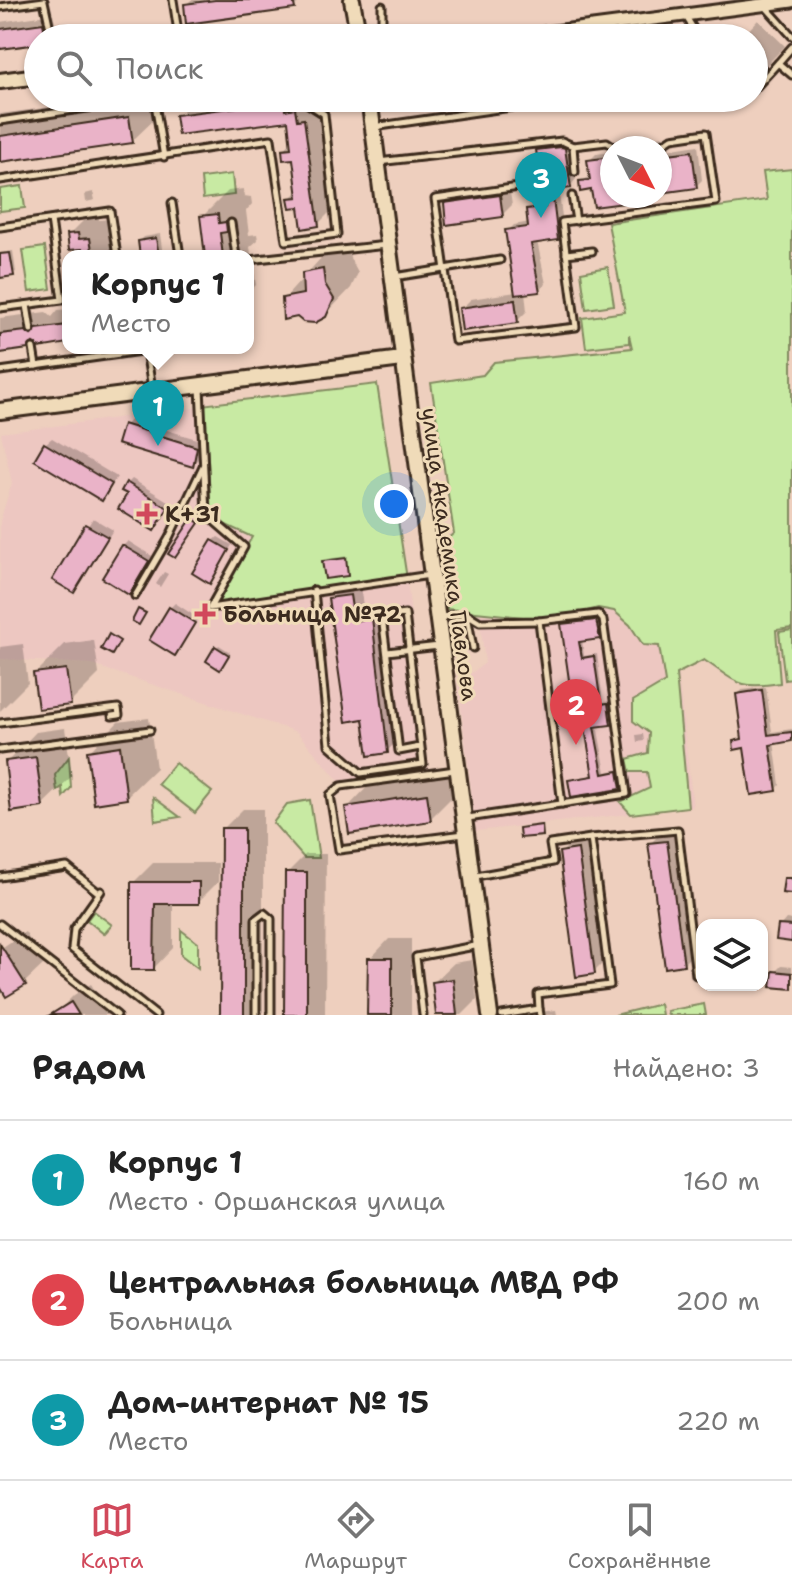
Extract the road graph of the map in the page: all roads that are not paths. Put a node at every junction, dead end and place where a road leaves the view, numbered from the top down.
1 (173, 0) edge
2 (352, 0) edge
3 (792, 1) edge
4 (763, 4) junction
5 (382, 6) dead end
6 (713, 6) edge
7 (0, 7) edge
8 (685, 15) junction
9 (49, 24) edge
10 (177, 24) edge
11 (356, 24) edge
12 (384, 24) edge
13 (616, 24) edge
14 (690, 24) edge
15 (792, 36) edge
16 (792, 47) edge
17 (778, 63) junction
18 (768, 74) edge
19 (792, 75) edge
20 (24, 78) edge
21 (0, 81) edge
22 (60, 112) edge
23 (156, 112) edge
24 (321, 112) edge
25 (371, 112) edge
26 (477, 112) edge
27 (0, 121) edge
28 (373, 127) junction
29 (672, 138) edge
30 (600, 143) edge
31 (573, 146) junction
32 (164, 157) junction
33 (377, 162) junction
34 (575, 172) dead end
35 (0, 180) edge
36 (533, 185) dead end
37 (572, 196) dead end
38 (172, 203) dead end
39 (672, 208) edge
40 (672, 208) edge
41 (51, 220) junction
42 (576, 221) junction
43 (231, 223) dead end
44 (0, 227) edge
45 (388, 245) junction
46 (116, 250) edge
47 (179, 250) edge
48 (235, 250) edge
49 (592, 251) dead end
50 (566, 254) junction
51 (254, 259) edge
52 (500, 260) dead end
53 (444, 269) junction
54 (393, 277) junction
55 (27, 305) junction
56 (0, 308) edge
57 (31, 330) dead end
58 (33, 348) dead end
59 (107, 354) edge
60 (147, 354) edge
61 (402, 359) junction
62 (36, 366) junction
63 (0, 371) edge
64 (200, 387) junction
65 (153, 393) junction
66 (0, 411) edge
67 (203, 465) junction
68 (431, 574) junction
69 (314, 590) junction
70 (135, 596) dead end
71 (467, 614) junction
72 (437, 617) junction
73 (539, 621) junction
74 (440, 646) junction
75 (473, 648) dead end
76 (409, 649) junction
77 (387, 652) junction
78 (112, 716) dead end
79 (0, 723) edge
80 (150, 730) dead end
81 (420, 747) junction
82 (0, 750) edge
83 (457, 769) junction
84 (562, 804) junction
85 (464, 826) junction
86 (591, 838) junction
87 (0, 877) edge
88 (471, 877) junction
89 (0, 924) edge
90 (481, 945) junction
91 (696, 975) dead end
92 (540, 1012) edge
93 (117, 1015) edge
94 (156, 1015) edge
95 (256, 1015) edge
96 (271, 1015) edge
97 (423, 1015) edge
98 (490, 1015) edge
99 (502, 1015) edge

1 - 10 lane
2 - 11 street
3 - 4 street
4 - 6 street
4 - 15 lane
5 - 12 lane
6 - 8 street
7 - 9 lane
8 - 13 street
8 - 14 lane
16 - 17 lane
17 - 18 lane
17 - 19 lane
20 - 21 street
22 - 27 lane
23 - 32 lane
24 - 32 lane
25 - 28 street, улица Академика Павлова
26 - 28 lane
28 - 33 street, улица Академика Павлова
29 - 40 lane
30 - 31 lane
31 - 33 lane
31 - 34 lane
32 - 35 lane
33 - 45 street, улица Академика Павлова
36 - 53 lane
37 - 42 lane
38 - 47 lane
39 - 42 lane
41 - 44 lane
41 - 46 lane
41 - 55 lane
42 - 50 lane
43 - 48 lane
45 - 51 lane
45 - 54 street, улица Академика Павлова
49 - 50 lane
50 - 53 lane
52 - 53 lane
53 - 54 lane
54 - 61 street, улица Академика Павлова
55 - 56 lane
55 - 57 lane
58 - 62 lane
59 - 62 lane
60 - 65 lane
61 - 64 street
61 - 68 street, улица Академика Павлова
62 - 63 lane
64 - 65 street
64 - 67 lane
65 - 66 street
67 - 69 lane
67 - 70 lane
68 - 69 lane
68 - 72 street, улица Академика Павлова
69 - 81 lane
71 - 72 lane
71 - 73 lane
71 - 75 lane
72 - 74 street, улица Академика Павлова
73 - 84 lane
73 - 84 lane
74 - 76 lane
74 - 83 street, улица Академика Павлова
76 - 77 lane
76 - 77 lane
76 - 81 lane
77 - 81 lane
78 - 79 lane
80 - 82 lane
83 - 85 street, улица Академика Павлова
83 - 85 lane
84 - 85 lane
85 - 88 street, улица Академика Павлова
86 - 88 lane
86 - 91 lane
86 - 92 lane
87 - 94 lane
88 - 90 street, улица Академика Павлова
89 - 93 lane
90 - 97 lane
90 - 98 street, улица Академика Павлова
92 - 99 lane
95 - 96 lane

